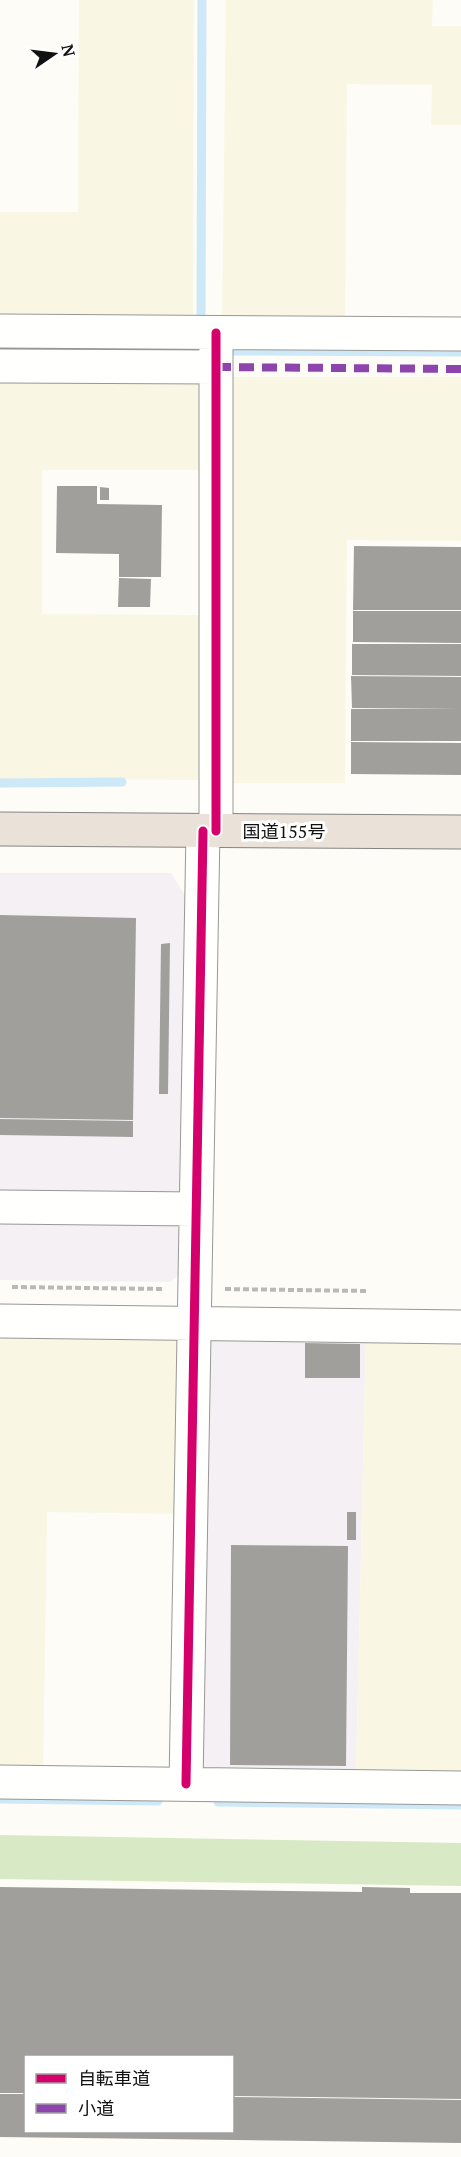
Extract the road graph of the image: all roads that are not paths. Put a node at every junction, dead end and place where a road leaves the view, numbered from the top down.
1 (0, 331) edge
2 (216, 333) junction
3 (461, 334) edge
4 (0, 366) edge
5 (216, 367) junction
6 (0, 829) edge
7 (209, 831) junction
8 (461, 832) edge
9 (0, 1207) edge
10 (196, 1209) junction
11 (0, 1321) edge
12 (194, 1322) junction
13 (461, 1327) edge
14 (0, 1782) edge
15 (186, 1784) junction
16 (461, 1788) edge

1 - 2 street
2 - 3 street
2 - 5 street
4 - 5 street
5 - 7 street
6 - 7 highway, 国道155号
7 - 8 highway, 国道155号
7 - 10 street
9 - 10 street
10 - 12 street
11 - 12 street
12 - 13 street
12 - 15 street
14 - 15 street
15 - 16 street

